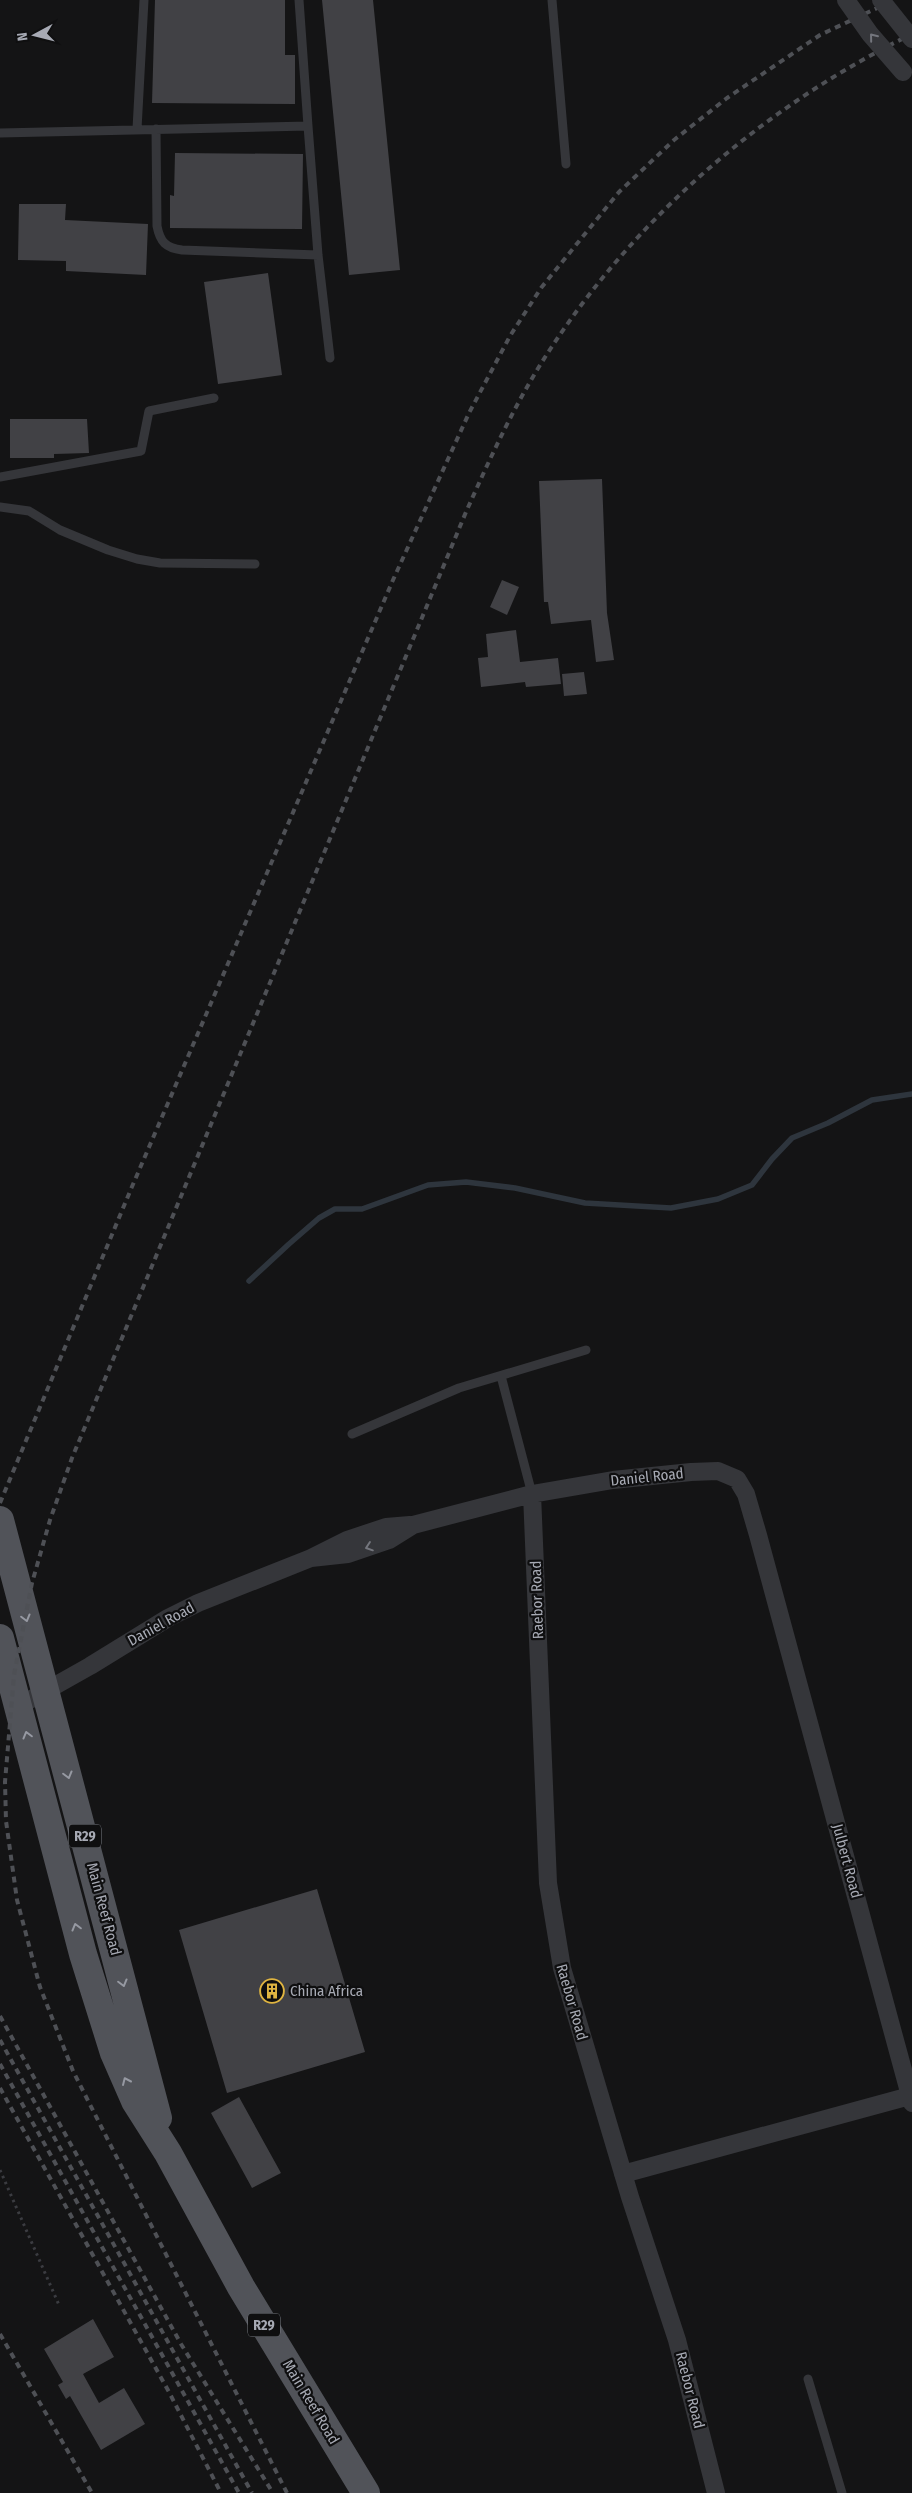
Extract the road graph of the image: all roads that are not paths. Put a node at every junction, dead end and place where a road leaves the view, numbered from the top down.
1 (144, 0) edge
2 (299, 0) edge
3 (552, 0) edge
4 (846, 0) edge
5 (881, 0) edge
6 (912, 39) edge
7 (907, 76) edge
8 (308, 126) junction
9 (137, 129) junction
10 (156, 129) junction
11 (0, 132) edge
12 (566, 164) dead end
13 (318, 255) junction
14 (330, 358) dead end
15 (214, 398) dead end
16 (0, 477) edge
17 (0, 507) edge
18 (255, 564) dead end
19 (586, 1350) dead end
20 (501, 1376) junction
21 (352, 1434) dead end
22 (532, 1494) junction
23 (0, 1520) edge
24 (8, 1586) edge
25 (782, 1620) joint
26 (0, 1638) edge
27 (45, 1692) junction
28 (19, 1706) junction
29 (911, 2099) edge
30 (168, 2153) junction
31 (623, 2174) junction
32 (808, 2379) dead end
33 (366, 2493) edge
34 (716, 2493) edge
35 (842, 2493) edge

1 - 9 lane
2 - 8 lane
3 - 12 lane
7 -> 4 street, bridge
5 - 6 street, bridge
8 - 10 lane
8 - 13 lane
9 - 10 lane
9 - 11 lane
10 - 13 lane
13 - 14 lane
15 - 16 lane
17 - 18 lane
19 - 20 lane
20 - 21 lane
20 - 22 lane
22 - 25 street, Daniel Road
22 - 27 street, Daniel Road
22 - 31 street, Raebor Road
23 - 24 main road, Main Reef Road / R29
24 -> 27 main road, Main Reef Road / R29
25 - 29 street, Julbert Road
26 - 28 main road, Main Reef Road / R29
27 - 28 street, Daniel Road
27 -> 30 main road, Main Reef Road / R29
30 -> 28 main road, Main Reef Road / R29
29 - 31 street
30 - 33 main road, Main Reef Road / R29
31 - 34 street, Raebor Road
32 - 35 lane

